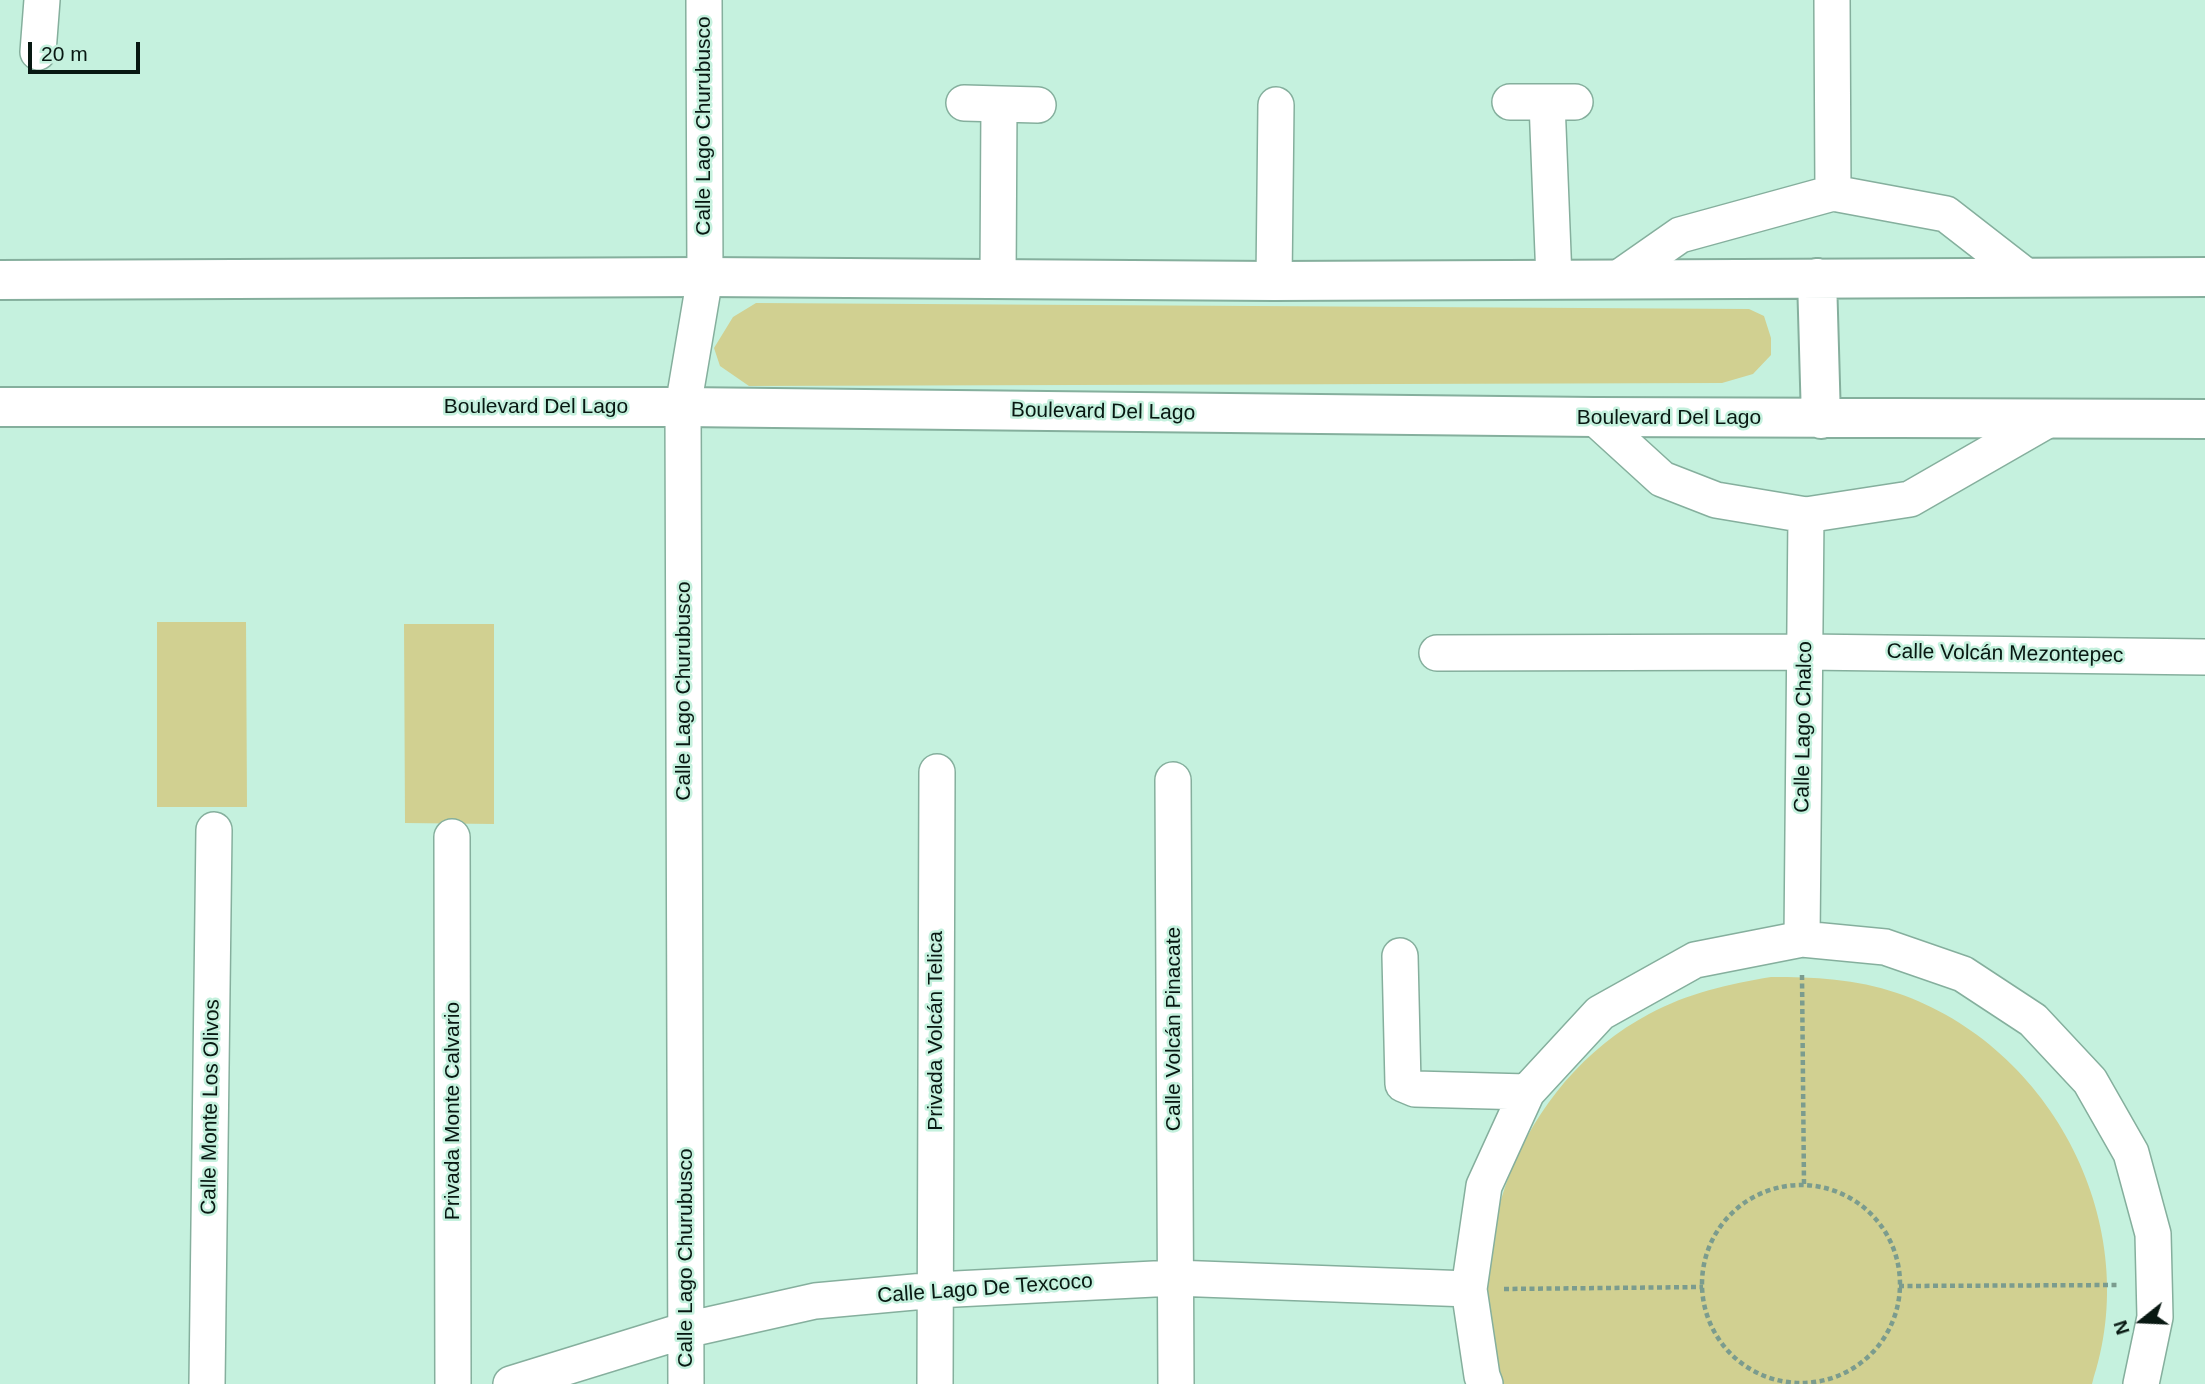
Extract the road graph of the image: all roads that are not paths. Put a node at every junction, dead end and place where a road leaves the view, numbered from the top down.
1 (42, 0) edge
2 (704, 0) edge
3 (1832, 0) edge
4 (38, 52) dead end
5 (1510, 102) dead end
6 (964, 103) dead end
7 (999, 104) junction
8 (1038, 105) dead end
9 (1276, 105) dead end
10 (1833, 193) junction
11 (705, 277) junction
12 (2027, 277) junction
13 (2205, 277) edge
14 (1817, 278) junction
15 (1554, 279) junction
16 (1617, 279) junction
17 (0, 280) edge
18 (998, 280) junction
19 (1274, 281) junction
20 (0, 407) edge
21 (683, 407) junction
22 (1594, 417) junction
23 (2051, 418) junction
24 (1821, 419) junction
25 (2205, 419) edge
26 (1806, 514) junction
27 (1805, 652) junction
28 (1437, 653) dead end
29 (2205, 657) edge
30 (937, 772) dead end
31 (1173, 780) dead end
32 (214, 830) dead end
33 (452, 837) dead end
34 (1802, 939) junction
35 (1400, 956) dead end
36 (1527, 1093) junction
37 (1174, 1278) junction
38 (1469, 1289) junction
39 (936, 1290) junction
40 (686, 1330) junction
41 (207, 1384) edge
42 (453, 1384) edge
43 (511, 1384) edge
44 (686, 1384) edge
45 (935, 1384) edge
46 (1176, 1384) edge
47 (1485, 1384) edge
48 (2141, 1384) edge

1 - 4 street
2 - 11 street, Calle Lago Churubusco
3 - 10 street
5 - 15 street
6 - 7 street
7 - 8 street
7 - 18 street
9 - 19 street
10 - 12 street
10 - 16 street
11 - 17 street
11 - 18 street
11 - 21 street, Calle Lago Churubusco
12 - 13 street
12 - 14 street
14 - 16 street
14 - 24 street
15 - 16 street
15 - 19 street
18 - 19 street
20 - 21 street, Boulevard Del Lago
21 - 22 street, Boulevard Del Lago
21 - 40 street, Calle Lago Churubusco
22 - 24 street, Boulevard Del Lago
22 - 26 street
23 - 24 street, Boulevard Del Lago
23 - 25 street, Boulevard Del Lago
23 - 26 street
26 - 27 street, Calle Lago Chalco
27 - 28 street, Calle Volcán Mezontepec
27 - 29 street, Calle Volcán Mezontepec
27 - 34 street, Calle Lago Chalco
30 - 39 street, Privada Volcán Telica
31 - 37 street, Calle Volcán Pinacate
32 - 41 street, Calle Monte Los Olivos
33 - 42 street, Privada Monte Calvario
34 - 36 street
34 - 48 street
35 - 36 street
36 - 38 street
37 - 38 street, Calle Lago De Texcoco
37 - 39 street, Calle Lago De Texcoco
37 - 46 street, Calle Volcán Pinacate
38 - 47 street
39 - 40 street, Calle Lago De Texcoco
39 - 45 street, Privada Volcán Telica
40 - 43 street, Calle Lago De Texcoco
40 - 44 street, Calle Lago Churubusco

